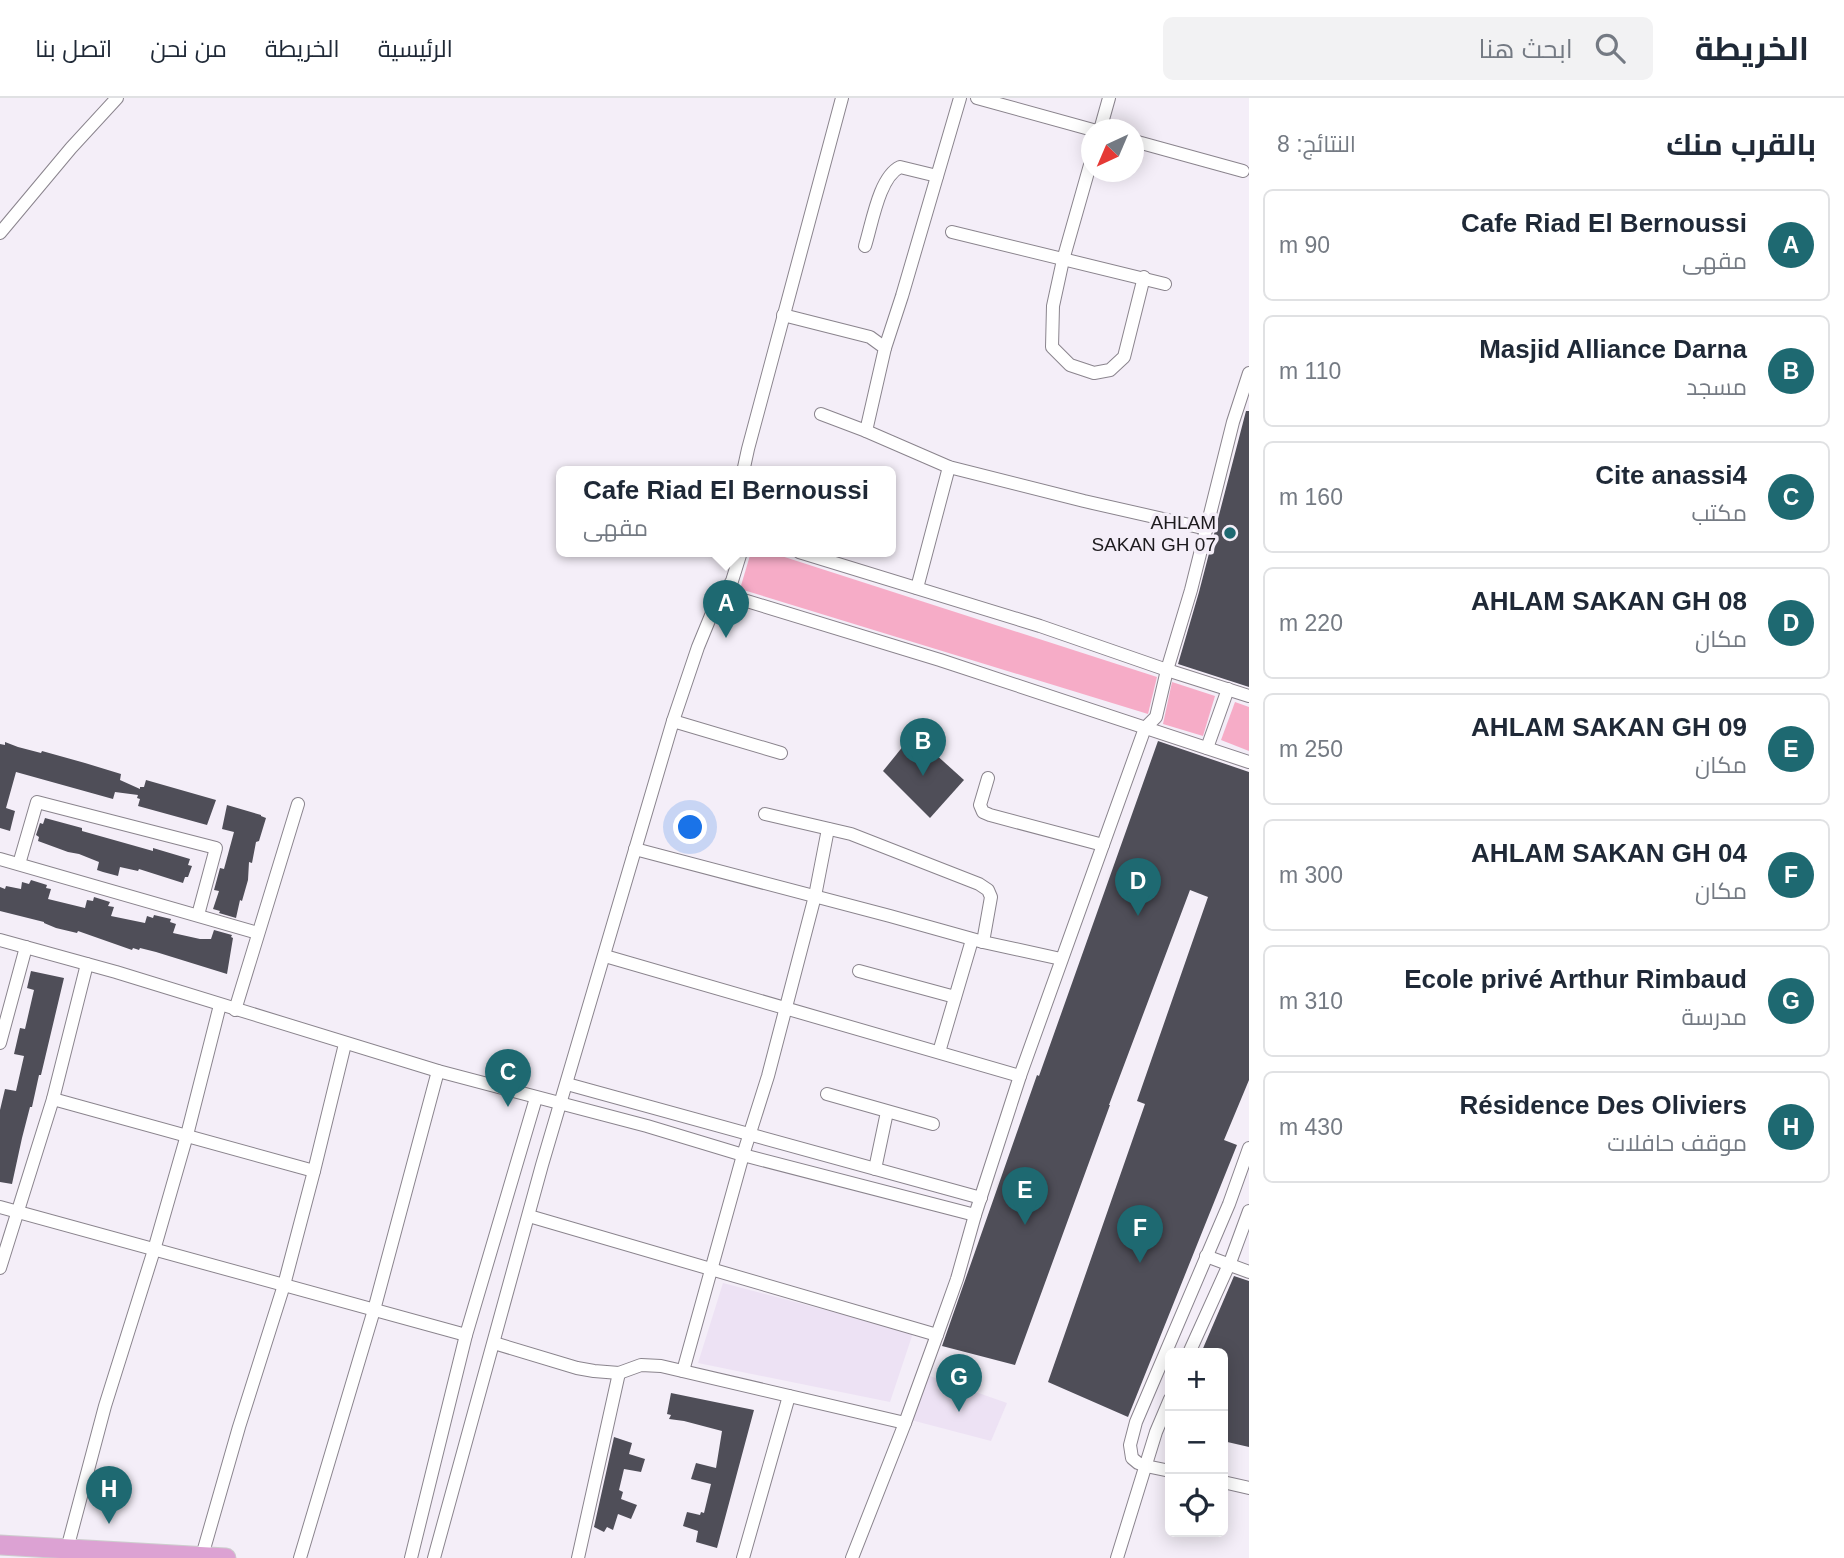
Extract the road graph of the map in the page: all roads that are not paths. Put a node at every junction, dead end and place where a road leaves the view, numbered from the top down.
1 (117, 98) edge
2 (842, 98) edge
3 (960, 98) edge
4 (977, 98) edge
5 (1109, 98) edge
6 (1103, 119) edge
7 (1081, 127) edge
8 (1144, 144) edge
9 (1243, 171) dead end
10 (937, 176) junction
11 (1085, 182) edge
12 (952, 232) dead end
13 (0, 233) edge
14 (865, 246) dead end
15 (1063, 260) junction
16 (1144, 278) junction
17 (1165, 284) dead end
18 (783, 315) junction
19 (885, 348) junction
20 (1249, 373) edge
21 (821, 414) dead end
22 (866, 431) junction
23 (745, 466) edge
24 (949, 467) junction
25 (1207, 528) junction
26 (739, 557) edge
27 (815, 557) edge
28 (916, 589) junction
29 (723, 594) junction
30 (1167, 670) junction
31 (1228, 689) junction
32 (1249, 696) edge
33 (673, 721) junction
34 (1145, 728) junction
35 (1207, 748) junction
36 (781, 753) dead end
37 (1249, 762) edge
38 (988, 778) dead end
39 (298, 804) dead end
40 (765, 814) dead end
41 (828, 829) junction
42 (1103, 845) junction
43 (635, 849) junction
44 (0, 859) edge
45 (19, 864) junction
46 (815, 897) junction
47 (198, 915) junction
48 (258, 933) junction
49 (0, 940) edge
50 (978, 941) junction
51 (26, 947) junction
52 (605, 956) junction
53 (1061, 959) junction
54 (86, 964) junction
55 (859, 971) dead end
56 (955, 997) junction
57 (220, 1005) junction
58 (785, 1008) junction
59 (4, 1009) edge
60 (235, 1010) junction
61 (0, 1044) edge
62 (345, 1044) junction
63 (939, 1052) junction
64 (438, 1071) junction
65 (1020, 1076) junction
66 (567, 1084) junction
67 (827, 1094) dead end
68 (536, 1098) junction
69 (53, 1099) junction
70 (560, 1105) junction
71 (887, 1112) junction
72 (933, 1124) dead end
73 (751, 1134) junction
74 (187, 1135) junction
75 (1249, 1147) edge
76 (743, 1155) junction
77 (875, 1169) junction
78 (314, 1171) junction
79 (981, 1198) junction
80 (0, 1207) edge
81 (1249, 1210) edge
82 (17, 1212) junction
83 (975, 1215) junction
84 (529, 1216) junction
85 (154, 1250) junction
86 (1206, 1256) junction
87 (1228, 1265) junction
88 (0, 1268) edge
89 (711, 1269) junction
90 (1249, 1272) edge
91 (284, 1285) junction
92 (374, 1310) junction
93 (466, 1335) junction
94 (937, 1335) junction
95 (494, 1343) junction
96 (1191, 1348) edge
97 (682, 1371) junction
98 (619, 1373) junction
99 (789, 1396) junction
100 (1165, 1411) edge
101 (905, 1423) junction
102 (1146, 1466) junction
103 (1165, 1470) edge
104 (1228, 1483) edge
105 (1249, 1488) edge
106 (0, 1545) edge
107 (68, 1549) junction
108 (202, 1556) junction
109 (226, 1558) edge
110 (300, 1558) edge
111 (411, 1558) edge
112 (434, 1558) edge
113 (578, 1558) edge
114 (743, 1558) edge
115 (852, 1558) edge
116 (1117, 1558) edge

1 - 13 street
2 - 18 street
3 - 10 street
4 - 7 street
5 - 6 street
8 - 9 street
10 - 14 street
10 - 19 street
11 - 15 street
12 - 15 street
15 - 16 street
15 - 16 street
16 - 17 street
18 - 19 street
18 - 23 street
19 - 22 street
20 - 25 street
21 - 22 street
22 - 24 street
24 - 25 street
24 - 28 street
25 - 30 street
26 - 29 street
27 - 28 street
28 - 30 street
29 - 33 street
29 - 34 street
30 - 31 street
30 - 34 street
31 - 32 street
31 - 35 street
33 - 36 street
33 - 43 street
34 - 35 street
34 - 42 street
35 - 37 street
38 - 42 street
39 - 48 street
40 - 41 street
41 - 46 street
41 - 50 street
42 - 53 street
43 - 46 street
43 - 52 street
44 - 45 street
45 - 47 street
45 - 47 street
46 - 50 street
46 - 58 street
47 - 48 street
48 - 60 street
49 - 51 street
50 - 53 street
50 - 56 street
51 - 54 street
51 - 59 street
52 - 58 street
52 - 66 street
53 - 65 street
54 - 57 street
54 - 69 street
55 - 56 street
56 - 63 street
57 - 60 street
57 - 74 street
58 - 63 street
58 - 73 street
59 - 61 street
60 - 62 street
62 - 64 street
62 - 78 street
63 - 65 street
64 - 68 street
64 - 92 street
65 - 79 street
66 - 70 street
66 - 73 street
67 - 71 street
68 - 70 street
68 - 93 street
69 - 74 street
69 - 82 street
70 - 76 street
70 - 84 street
71 - 72 street
71 - 77 street
73 - 76 street
73 - 77 street
74 - 78 street
74 - 85 street
75 - 86 street
76 - 83 street
76 - 89 street
77 - 79 street
78 - 91 street
79 - 83 street
80 - 82 street
81 - 87 street
82 - 85 street
82 - 88 street
83 - 94 street
84 - 89 street
84 - 95 street
85 - 91 street
85 - 107 street
86 - 87 street
86 - 102 street
87 - 90 street
87 - 96 street
89 - 94 street
89 - 97 street
91 - 92 street
91 - 108 street
92 - 93 street
92 - 110 street
93 - 111 street
94 - 101 street
95 - 98 street
95 - 112 street
97 - 98 street
97 - 99 street
98 - 113 street
99 - 101 street
99 - 114 street
100 - 102 street
101 - 115 street
102 - 103 street
102 - 116 street
104 - 105 street
106 - 107 main road
107 - 108 main road
108 - 109 main road

